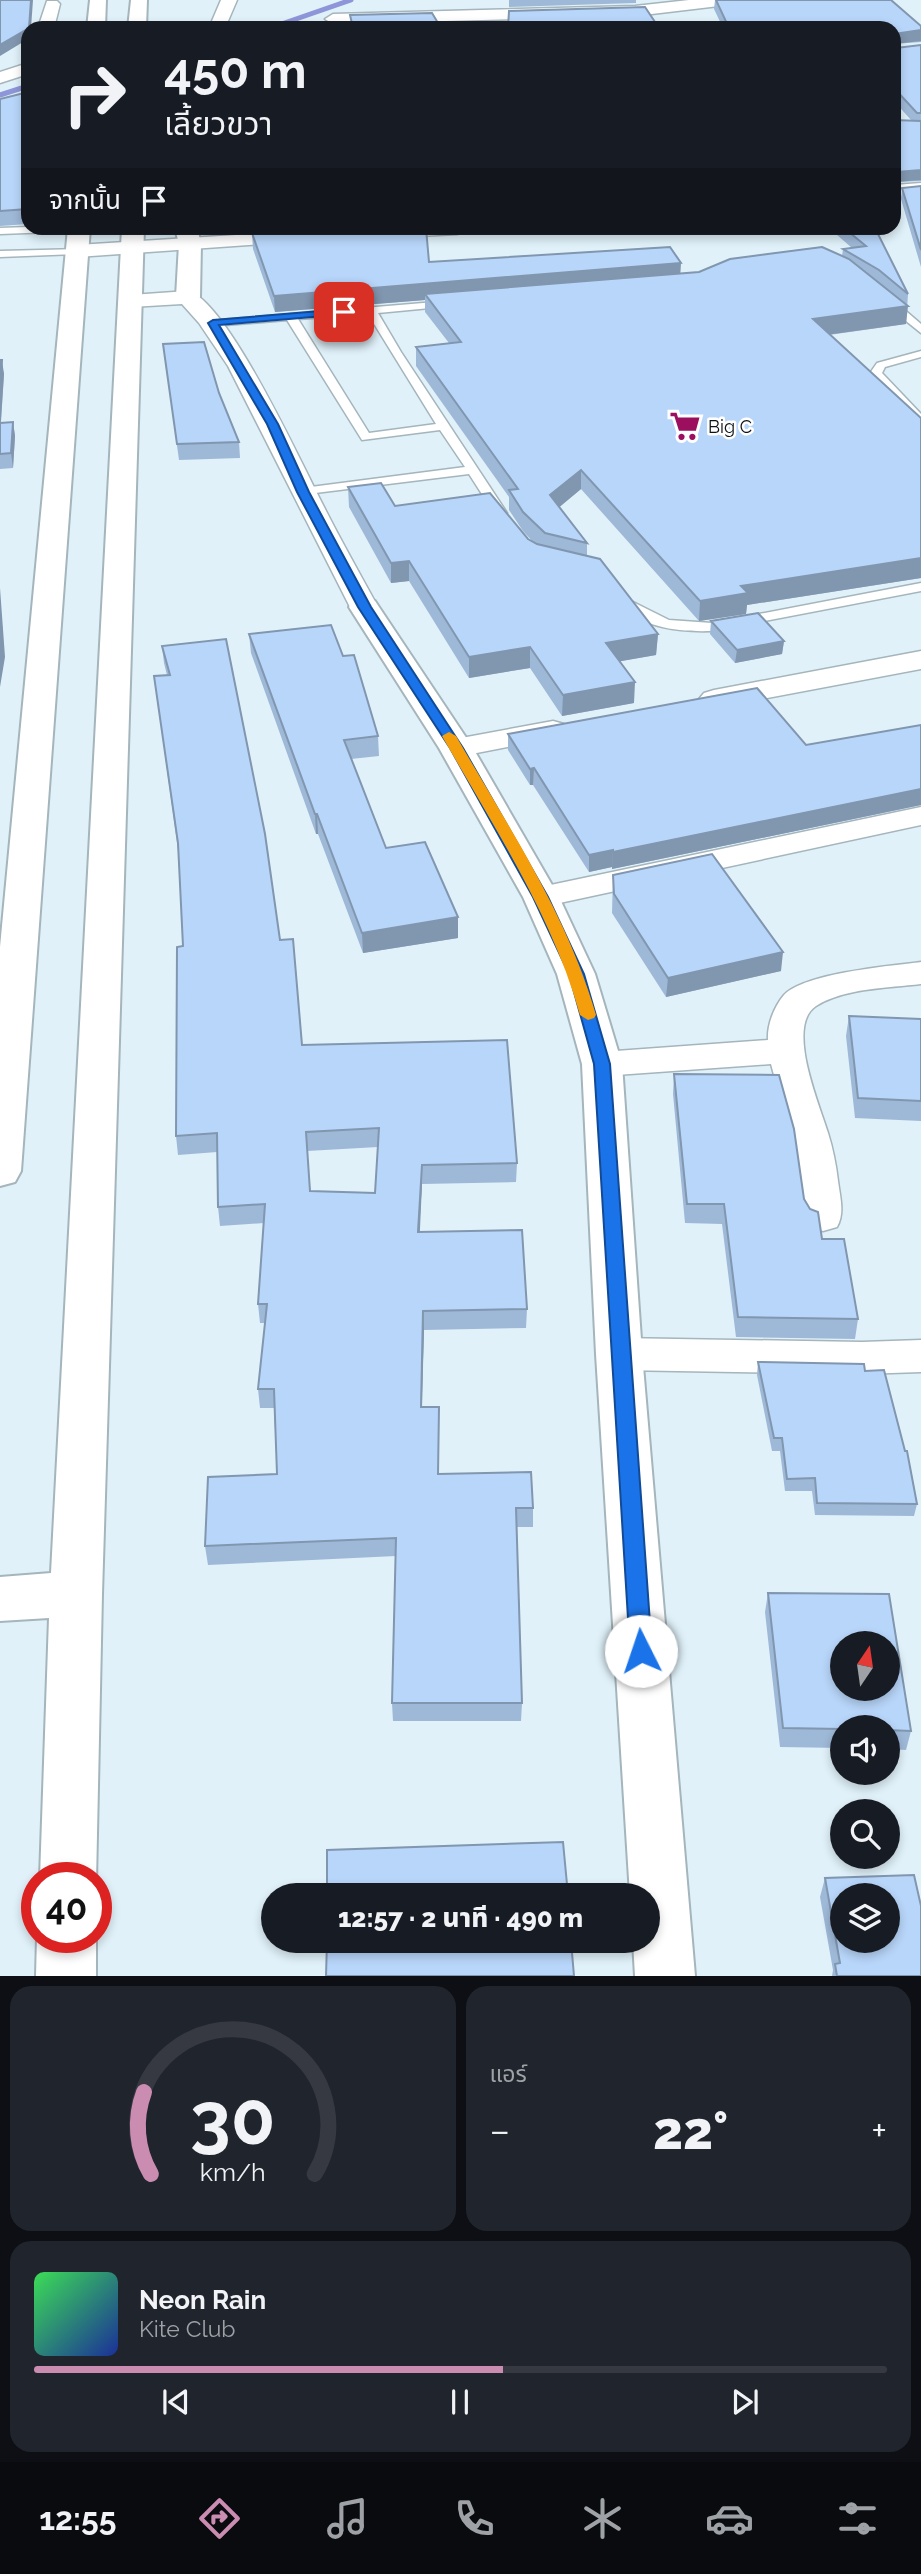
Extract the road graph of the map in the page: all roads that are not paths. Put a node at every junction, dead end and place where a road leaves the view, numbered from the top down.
1 (98, 0) edge
2 (139, 0) edge
3 (229, 0) edge
4 (392, 0) edge
5 (828, 0) edge
6 (52, 4) dead end
7 (48, 21) edge
8 (96, 21) edge
9 (138, 21) edge
10 (220, 21) edge
11 (329, 21) edge
12 (354, 21) edge
13 (21, 70) edge
14 (0, 78) edge
15 (921, 189) edge
16 (901, 190) edge
17 (21, 230) edge
18 (0, 231) edge
19 (29, 235) edge
20 (79, 236) edge
21 (188, 236) edge
22 (315, 236) edge
23 (132, 238) edge
24 (25, 253) junction
25 (0, 254) edge
26 (879, 293) edge
27 (188, 297) junction
28 (131, 301) junction
29 (464, 302) edge
30 (371, 310) junction
31 (290, 316) junction
32 (213, 323) junction
33 (921, 330) edge
34 (921, 354) edge
35 (921, 421) edge
36 (444, 426) junction
37 (473, 470) junction
38 (303, 492) junction
39 (509, 525) edge
40 (921, 587) edge
41 (620, 593) edge
42 (364, 607) joint
43 (921, 660) edge
44 (689, 704) edge
45 (579, 725) edge
46 (456, 748) junction
47 (921, 816) edge
48 (541, 897) junction
49 (921, 974) edge
50 (8, 985) edge
51 (787, 1051) junction
52 (602, 1064) junction
53 (2, 1119) edge
54 (0, 1171) edge
55 (823, 1217) dead end
56 (620, 1354) junction
57 (921, 1356) edge
58 (76, 1594) junction
59 (0, 1599) edge
60 (69, 1862) edge
61 (67, 1953) edge
62 (66, 1976) edge
63 (665, 1976) edge

1 - 8 main road
2 - 9 main road
3 - 10 street
4 - 11 street
5 - 12 street
6 - 7 street
13 - 14 street
15 - 16 street
17 - 18 lane
19 - 24 lane
20 - 23 street
20 - 24 lane
20 - 50 main road
21 - 22 street
21 - 23 street
21 - 27 main road
23 - 28 main road
24 - 25 lane
26 - 33 lane
27 - 28 street
27 - 32 street
28 - 58 main road
29 - 30 lane
30 - 31 lane
30 - 36 lane
31 - 32 lane
31 - 36 lane
32 - 38 street
34 - 35 lane
36 - 37 lane
37 - 38 lane
37 - 39 lane
38 - 42 street
40 - 41 lane
42 - 46 main road
43 - 44 street
45 - 46 street
46 - 48 main road
47 - 48 street
48 - 52 main road
49 - 51 street
50 - 53 main road
51 - 52 street
51 - 55 street
52 - 56 main road
53 - 54 main road
56 - 57 street
56 - 63 main road
58 - 59 main road
58 - 60 main road
61 - 62 main road

